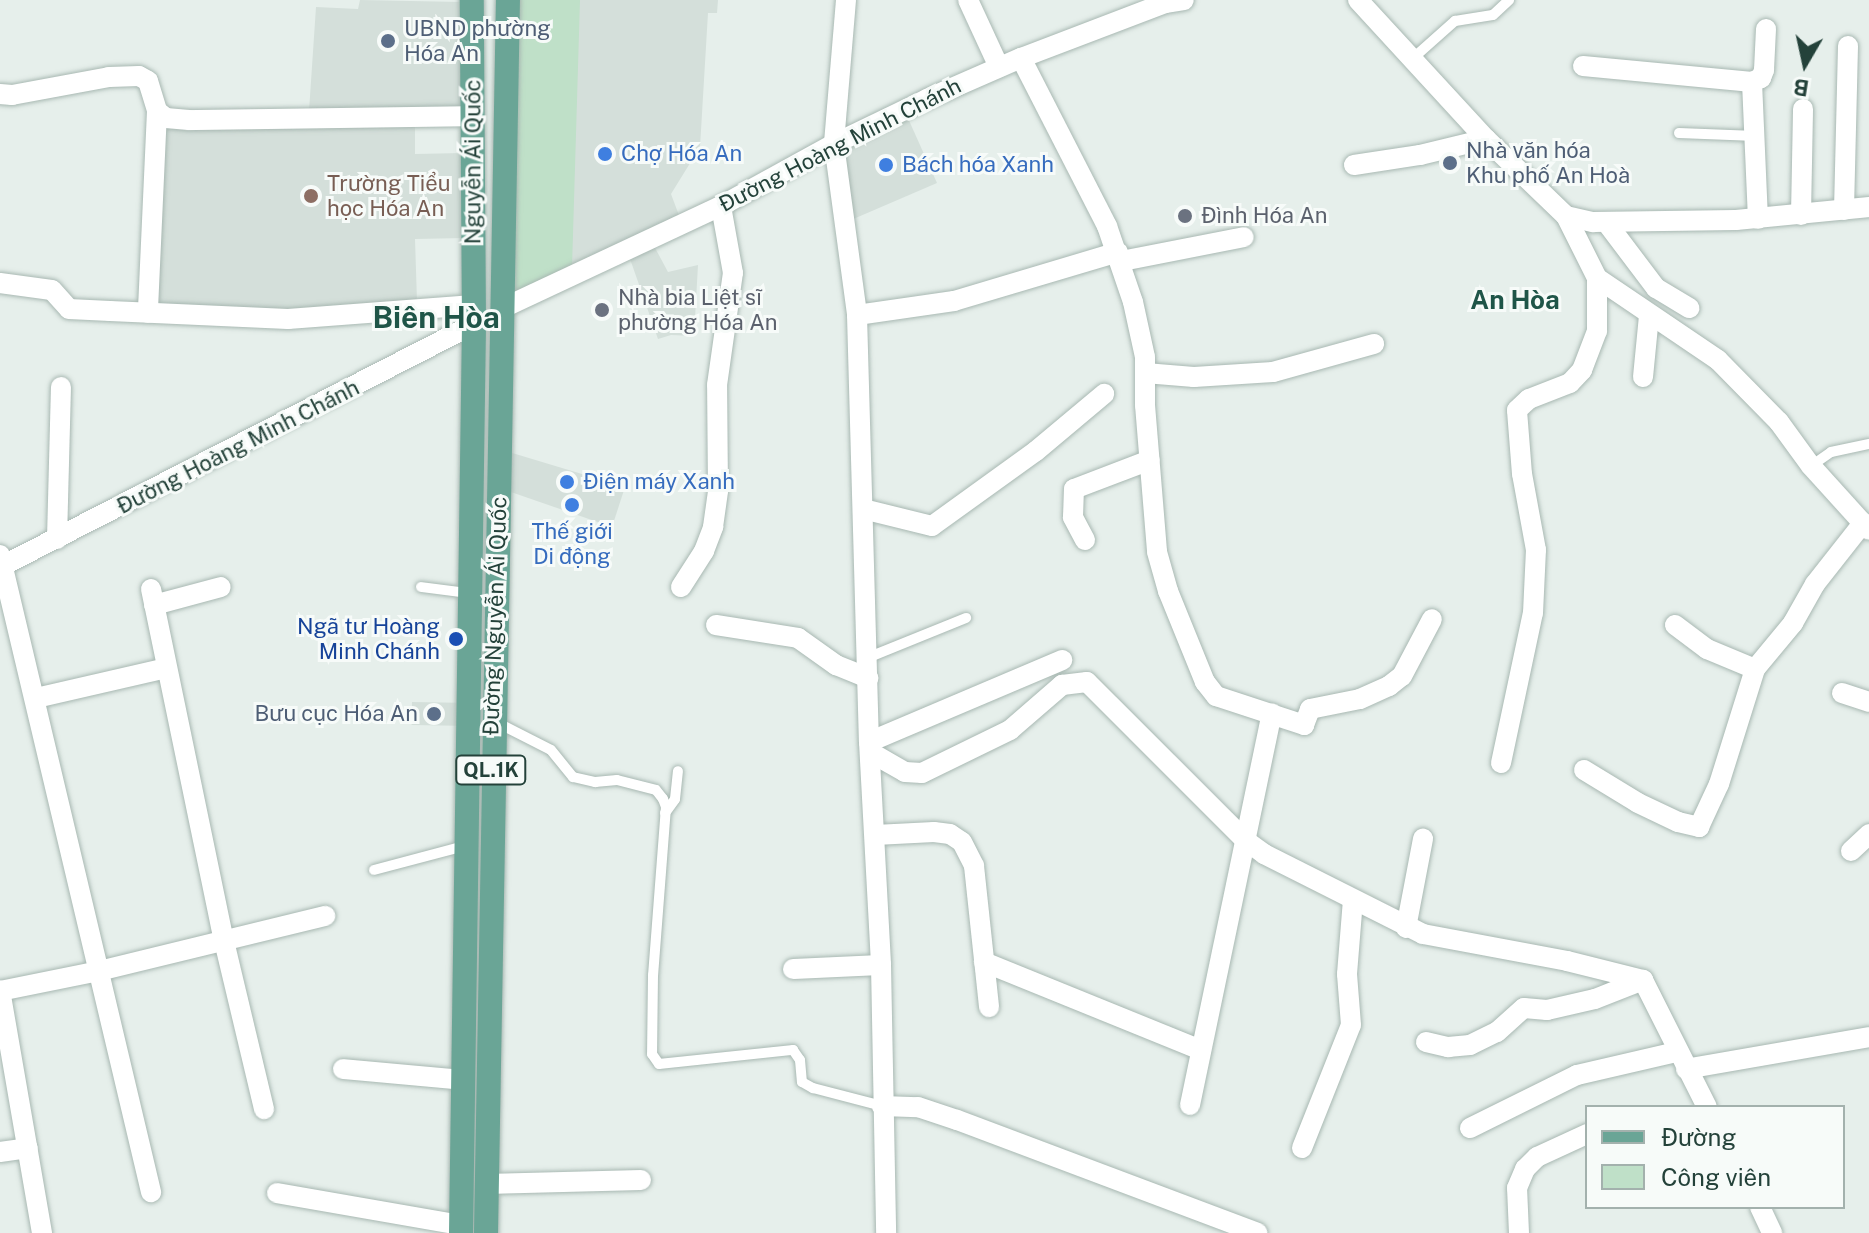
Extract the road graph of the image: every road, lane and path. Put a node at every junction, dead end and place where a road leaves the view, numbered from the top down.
1 (472, 0) edge
2 (508, 0) edge
3 (846, 0) edge
4 (968, 0) edge
5 (1358, 0) edge
6 (1509, 0) edge
7 (1171, 1) edge
8 (1766, 29) dead end
9 (1848, 46) dead end
10 (1021, 58) junction
11 (1411, 60) junction
12 (1583, 66) dead end
13 (999, 67) junction
14 (1752, 82) junction
15 (0, 94) edge
16 (1803, 109) dead end
17 (157, 111) junction
18 (473, 116) junction
19 (1679, 133) dead end
20 (1756, 136) junction
21 (1486, 139) junction
22 (834, 144) junction
23 (1354, 165) dead end
24 (721, 206) junction
25 (1869, 207) edge
26 (1844, 210) junction
27 (1801, 215) junction
28 (1566, 216) junction
29 (1758, 219) junction
30 (1606, 222) junction
31 (1244, 237) dead end
32 (1120, 256) junction
33 (1597, 278) junction
34 (0, 283) edge
35 (503, 308) junction
36 (1689, 308) dead end
37 (148, 313) junction
38 (474, 314) junction
39 (857, 315) junction
40 (1649, 316) junction
41 (1374, 344) dead end
42 (1145, 373) junction
43 (1643, 377) dead end
44 (61, 387) dead end
45 (1104, 394) dead end
46 (1869, 444) edge
47 (1150, 460) junction
48 (1811, 466) junction
49 (863, 509) junction
50 (1866, 526) edge
51 (57, 539) junction
52 (1085, 540) dead end
53 (2, 562) edge
54 (221, 587) dead end
55 (421, 587) dead end
56 (681, 587) dead end
57 (470, 593) junction
58 (966, 618) dead end
59 (1432, 619) dead end
60 (716, 625) dead end
61 (1675, 625) dead end
62 (1062, 660) dead end
63 (167, 668) junction
64 (867, 668) junction
65 (1755, 669) junction
66 (1842, 693) dead end
67 (36, 698) junction
68 (1869, 702) edge
69 (1272, 714) junction
70 (492, 720) junction
71 (870, 747) junction
72 (1501, 763) dead end
73 (1584, 770) dead end
74 (678, 771) dead end
75 (665, 813) junction
76 (1869, 834) edge
77 (875, 835) junction
78 (1423, 839) dead end
79 (1245, 840) junction
80 (466, 846) junction
81 (1851, 851) dead end
82 (374, 870) dead end
83 (1353, 900) junction
84 (325, 916) dead end
85 (1406, 928) junction
86 (224, 941) junction
87 (984, 962) junction
88 (881, 965) junction
89 (793, 969) dead end
90 (99, 971) junction
91 (1643, 980) junction
92 (989, 1007) dead end
93 (4, 1036) edge
94 (1869, 1037) edge
95 (1426, 1042) dead end
96 (1201, 1050) junction
97 (1682, 1060) junction
98 (343, 1069) dead end
99 (463, 1080) junction
100 (1702, 1104) edge
101 (1190, 1105) dead end
102 (882, 1106) junction
103 (264, 1109) dead end
104 (1470, 1128) dead end
105 (1585, 1135) edge
106 (28, 1148) junction
107 (1302, 1148) dead end
108 (0, 1152) edge
109 (641, 1180) dead end
110 (474, 1185) junction
111 (151, 1192) dead end
112 (277, 1193) dead end
113 (1761, 1209) edge
114 (461, 1229) edge
115 (42, 1233) edge
116 (486, 1233) edge
117 (886, 1233) edge
118 (1257, 1233) edge
119 (1519, 1233) edge
120 (1772, 1233) edge

1 - 18 main road, Nguyễn Ái Quốc / QL.1K
2 - 35 main road, Đường Nguyễn Ái Quốc / QL.1K
3 - 22 street
4 - 13 street
5 - 11 street
6 - 11 lane
7 - 10 street, Đường Hoàng Minh Chánh
8 - 14 street
9 - 26 street
10 - 13 street, Đường Hoàng Minh Chánh
10 - 32 street
11 - 21 street
12 - 14 street
13 - 22 street, Đường Hoàng Minh Chánh
14 - 20 street
15 - 17 street
16 - 27 street
17 - 18 street
17 - 37 street
18 - 38 main road, Nguyễn Ái Quốc / QL.1K
19 - 20 lane
20 - 29 street
21 - 23 street
21 - 28 street
22 - 24 street, Đường Hoàng Minh Chánh
22 - 39 street
24 - 35 street, Đường Hoàng Minh Chánh
24 - 56 street
25 - 26 street
26 - 27 street
27 - 29 street
28 - 30 street
28 - 33 street
29 - 30 street
30 - 36 street
31 - 32 street
32 - 39 street
32 - 42 street
33 - 40 street
33 - 72 street
34 - 37 street
35 - 38 main road
35 - 70 main road, Đường Nguyễn Ái Quốc / QL.1K
37 - 38 street
38 - 51 street, Đường Hoàng Minh Chánh
38 - 57 main road, Đường Nguyễn Ái Quốc / QL.1K
39 - 49 street
40 - 43 street
40 - 48 street
41 - 42 street
42 - 47 street
44 - 51 street
45 - 49 street
46 - 48 lane
47 - 52 street
47 - 69 street
48 - 50 street
49 - 64 street
50 - 65 street
51 - 53 street, Đường Hoàng Minh Chánh
53 - 67 street
54 - 63 street
55 - 57 lane
57 - 80 main road, Đường Nguyễn Ái Quốc / QL.1K
58 - 64 lane
59 - 69 street
60 - 64 street
61 - 65 street
62 - 71 street
63 - 67 street
63 - 86 street
64 - 71 street
65 - 73 street
66 - 68 street
67 - 90 street
69 - 79 street
70 - 75 lane
70 - 110 main road, Đường Nguyễn Ái Quốc / QL.1K
71 - 77 street
71 - 79 street
74 - 75 lane
75 - 102 lane
76 - 81 street
77 - 87 street
77 - 88 street
78 - 85 street
79 - 83 street
79 - 96 street
80 - 82 lane
80 - 99 main road, Đường Nguyễn Ái Quốc / QL.1K
83 - 85 street
83 - 107 street
84 - 86 street
85 - 91 street
86 - 90 street
86 - 103 street
87 - 92 street
87 - 96 street
88 - 89 street
88 - 102 street
90 - 93 street
90 - 111 street
91 - 95 street
91 - 97 street
93 - 106 street
94 - 97 street
96 - 101 street
97 - 100 street
97 - 104 street
98 - 99 street
99 - 110 main road, Đường Nguyễn Ái Quốc / QL.1K
102 - 117 street
102 - 118 street
105 - 119 street
106 - 108 street
106 - 115 street
109 - 110 street
110 - 114 main road, Đường Nguyễn Ái Quốc / QL.1K
110 - 116 main road, Đường Nguyễn Ái Quốc / QL.1K
112 - 114 street
113 - 120 street

